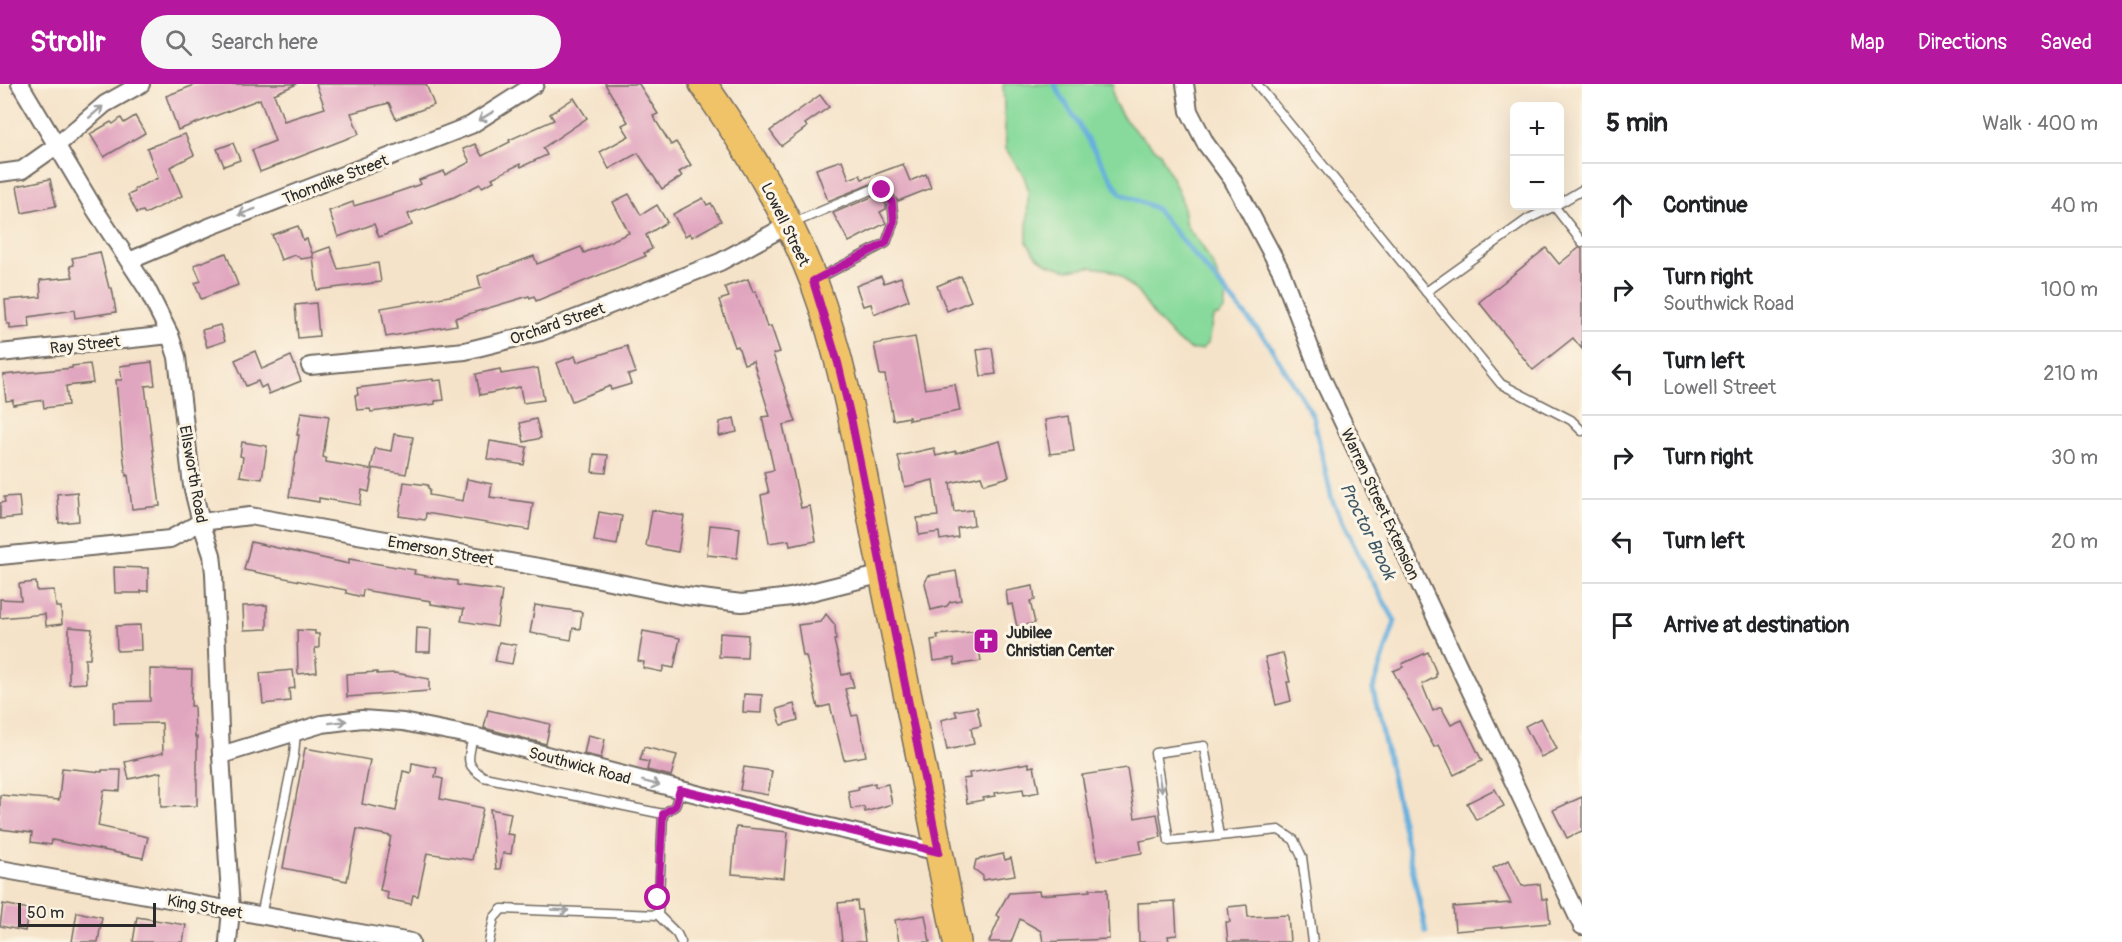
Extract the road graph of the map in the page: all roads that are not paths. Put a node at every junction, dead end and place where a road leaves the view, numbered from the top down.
1 (20, 84) edge
2 (141, 84) edge
3 (536, 84) edge
4 (703, 84) edge
5 (1185, 84) edge
6 (1257, 84) edge
7 (56, 146) junction
8 (0, 173) edge
9 (1582, 190) edge
10 (1564, 201) edge
11 (1547, 210) edge
12 (1558, 210) edge
13 (788, 225) junction
14 (1582, 242) edge
15 (129, 261) junction
16 (813, 281) junction
17 (1426, 292) junction
18 (170, 335) junction
19 (0, 353) edge
20 (310, 366) dead end
21 (1582, 431) edge
22 (201, 522) junction
23 (0, 556) edge
24 (883, 574) junction
25 (296, 732) junction
26 (473, 736) junction
27 (221, 755) junction
28 (680, 790) junction
29 (663, 814) junction
30 (1219, 836) junction
31 (939, 852) junction
32 (0, 869) edge
33 (231, 910) junction
34 (658, 915) junction
35 (261, 916) junction
36 (1582, 926) edge
37 (228, 942) edge
38 (411, 942) edge
39 (489, 942) edge
40 (681, 942) edge
41 (957, 942) edge
42 (1312, 942) edge

1 - 7 street, Ellsworth Road
7 -> 2 street
3 -> 15 street, Thorndike Street
4 - 13 main road, Lowell Street
5 - 36 street, Warren Street Extension
6 - 17 lane
7 - 8 street
7 - 15 street, Ellsworth Road
9 - 10 lane
11 - 17 lane
12 - 14 lane
13 - 16 main road, Lowell Street
13 - 16 lane
13 - 20 street, Orchard Street
15 - 18 street, Ellsworth Road
16 - 24 main road, Lowell Street
17 - 21 lane
18 - 19 street, Ray Street
18 - 22 street, Ellsworth Road
22 - 23 street, Emerson Street
22 - 24 street, Emerson Street
22 - 27 street, Ellsworth Road
24 - 31 main road, Lowell Street
25 -> 26 street, Southwick Road
25 - 27 street, Southwick Road
25 - 35 lane
26 -> 28 street, Southwick Road
26 - 29 lane
27 - 33 street, Ellsworth Road
28 - 29 lane
28 - 31 street, Southwick Road
29 - 34 lane
30 -> 30 lane
30 - 42 lane
31 - 41 main road, Lowell Street
32 - 33 street, King Street
33 - 35 street, King Street
33 - 37 street, Ellsworth Road
39 -> 34 lane
34 - 40 lane
35 - 38 street, King Street

